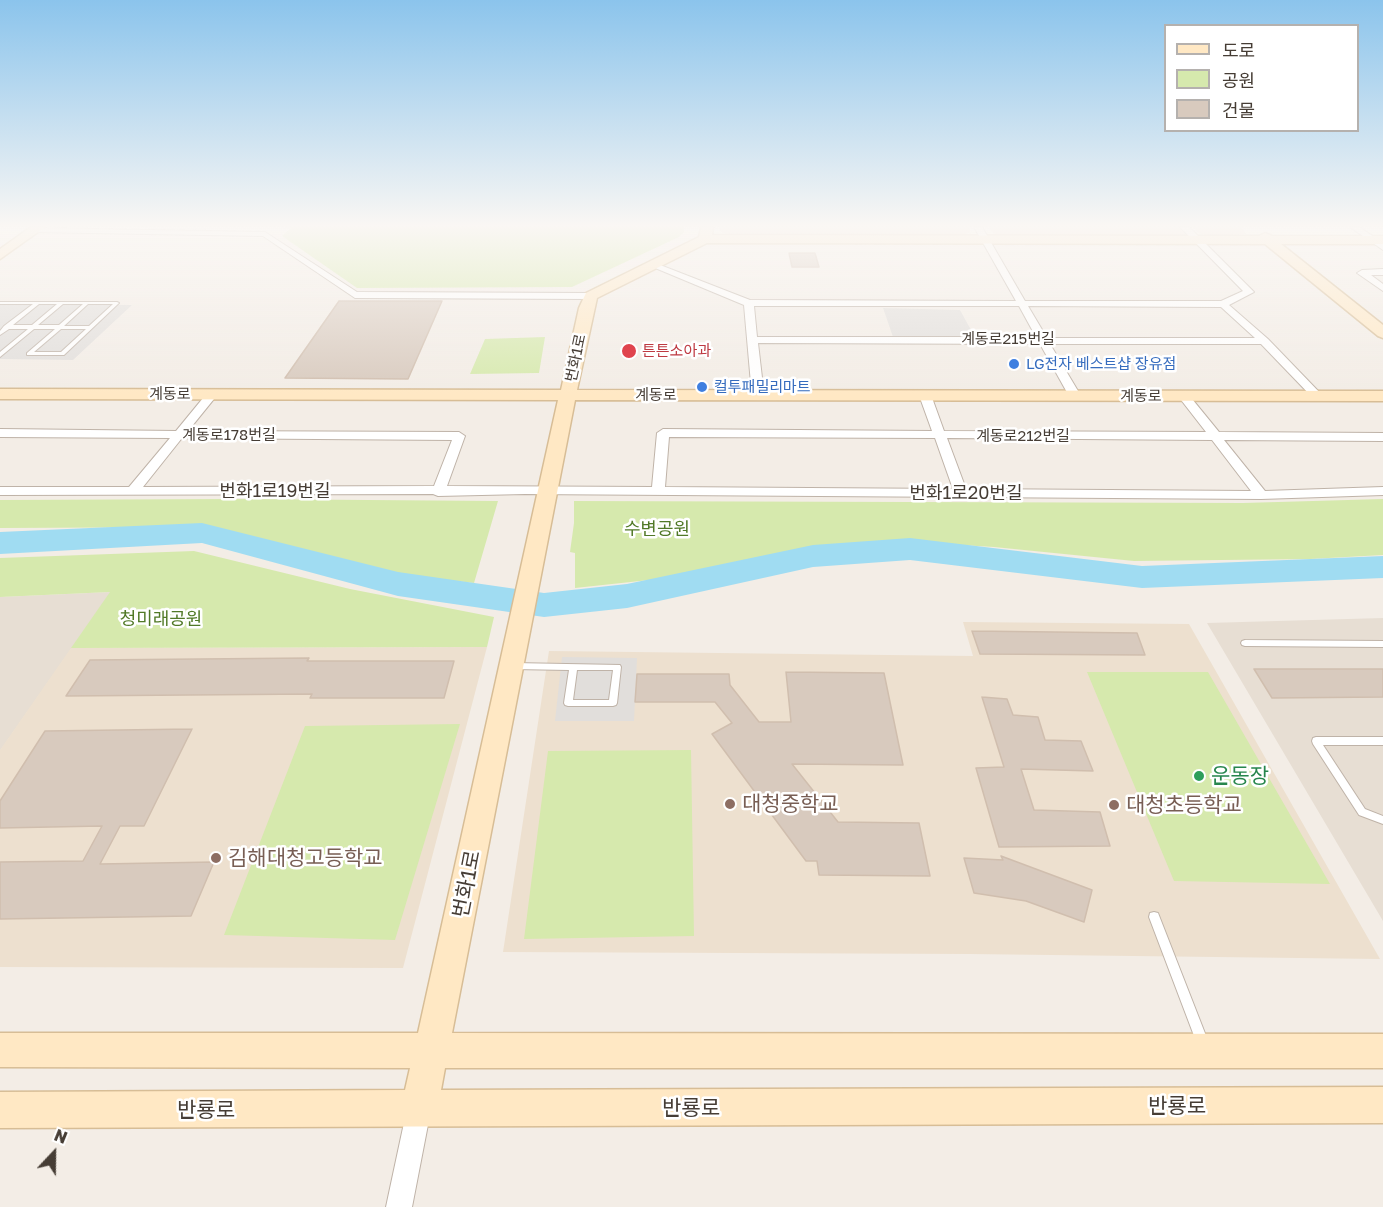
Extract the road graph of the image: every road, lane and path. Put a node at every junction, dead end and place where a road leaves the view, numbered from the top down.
1 (337, 283) edge
2 (616, 283) edge
3 (699, 283) edge
4 (1009, 283) edge
5 (1240, 283) edge
6 (1322, 283) edge
7 (591, 296) junction
8 (0, 303) edge
9 (8, 303) junction
10 (38, 303) junction
11 (62, 303) junction
12 (87, 303) junction
13 (749, 303) junction
14 (1020, 303) junction
15 (1222, 303) junction
16 (0, 309) edge
17 (0, 327) edge
18 (8, 327) junction
19 (33, 327) junction
20 (60, 327) junction
21 (91, 328) junction
22 (0, 333) edge
23 (1383, 333) edge
24 (1043, 339) junction
25 (752, 340) junction
26 (1264, 340) junction
27 (0, 355) edge
28 (0, 394) edge
29 (212, 394) junction
30 (568, 395) junction
31 (758, 395) junction
32 (925, 395) junction
33 (1075, 396) junction
34 (1184, 396) junction
35 (1317, 396) junction
36 (1383, 396) edge
37 (0, 433) edge
38 (179, 435) junction
39 (940, 436) junction
40 (1383, 436) edge
41 (1216, 437) junction
42 (133, 490) junction
43 (0, 491) edge
44 (549, 491) junction
45 (658, 491) junction
46 (1383, 491) edge
47 (438, 492) junction
48 (960, 493) junction
49 (1261, 495) junction
50 (1245, 643) dead end
51 (1383, 644) edge
52 (512, 662) junction
53 (573, 668) junction
54 (1383, 741) edge
55 (1383, 820) edge
56 (1154, 917) dead end
57 (0, 1050) edge
58 (432, 1050) junction
59 (1206, 1051) junction
60 (1383, 1051) edge
61 (1383, 1105) edge
62 (419, 1109) junction
63 (0, 1110) edge
64 (399, 1207) edge

1 - 7 street
2 - 7 street
3 - 13 street
4 - 14 street
5 - 15 street
6 - 23 street
7 - 30 street, 번화1로
8 - 9 lane
9 - 10 lane
9 - 16 lane
10 - 11 lane
10 - 18 lane
11 - 12 lane
11 - 19 lane
12 - 20 lane
12 - 21 lane
13 - 14 street
13 - 25 street
14 - 15 street
14 - 24 street
15 - 26 street
17 - 18 lane
18 - 19 lane
18 - 22 lane
19 - 20 lane
19 - 27 lane
20 - 21 lane
20 - 21 lane
24 - 25 street, 계동로215번길
24 - 26 street, 계동로215번길
24 - 33 street
25 - 31 street
26 - 35 street
28 - 29 street, 계동로
29 - 30 street, 계동로
29 - 38 street
30 - 31 street, 계동로
30 - 44 street, 번화1로
31 - 32 street, 계동로
32 - 33 street, 계동로
32 - 39 street
33 - 34 street, 계동로
34 - 35 street, 계동로
34 - 41 street
35 - 36 street, 계동로
37 - 38 street, 계동로178번길
38 - 42 street
38 - 47 street, 계동로178번길
39 - 41 street, 계동로212번길
39 - 45 street, 계동로212번길
39 - 48 street
40 - 41 street, 계동로212번길
41 - 49 street
42 - 43 street, 번화1로19번길
42 - 47 street, 번화1로19번길
44 - 45 street, 번화1로20번길
44 - 47 street, 번화1로19번길
44 - 52 street, 번화1로
45 - 48 street, 번화1로20번길
46 - 49 street, 번화1로20번길
48 - 49 street, 번화1로20번길
50 - 51 lane
52 - 53 lane
52 - 58 street, 번화1로
53 - 53 lane
54 - 55 lane
56 - 59 lane
57 - 58 street
58 - 59 street
58 - 62 street, 번화1로
59 - 60 street
61 - 62 street, 반룡로
62 - 63 street, 반룡로
62 - 64 street

